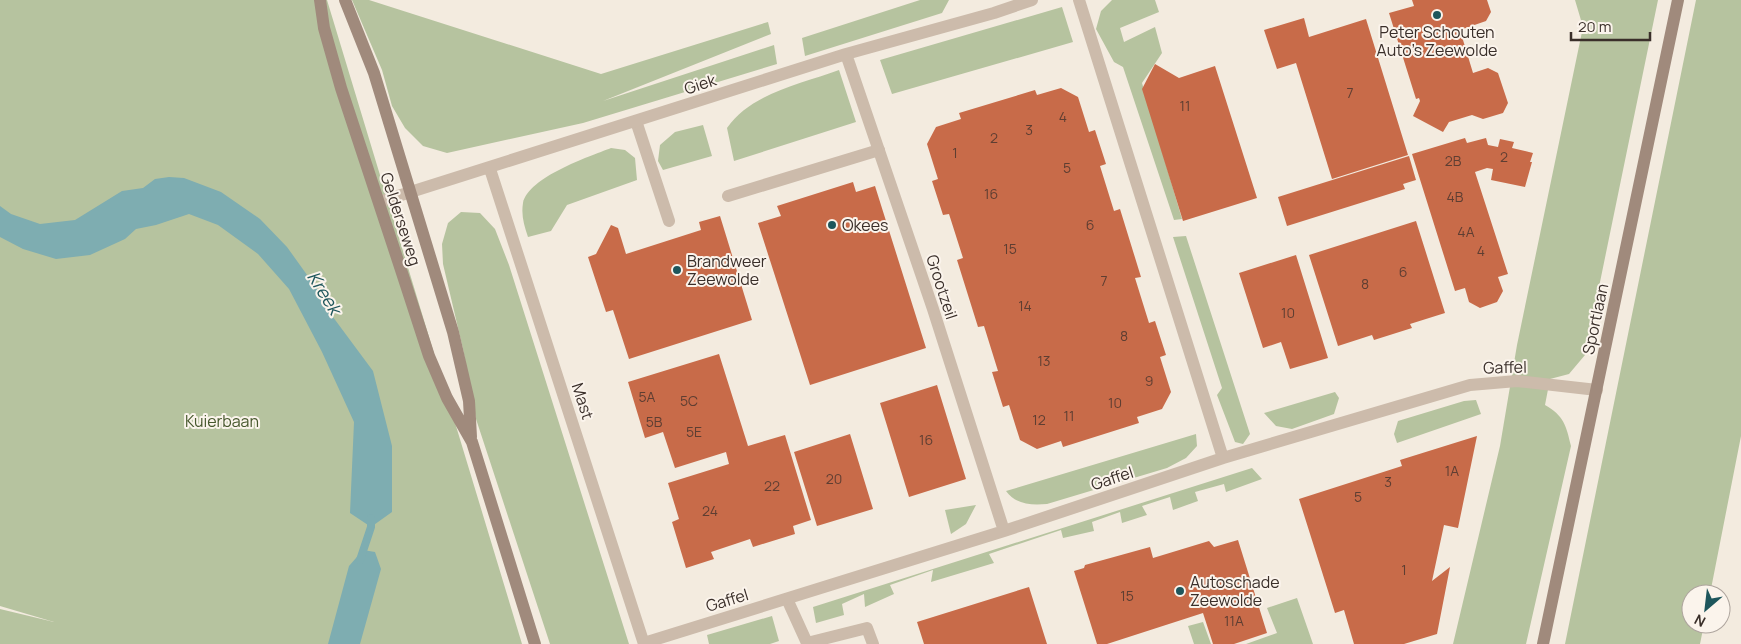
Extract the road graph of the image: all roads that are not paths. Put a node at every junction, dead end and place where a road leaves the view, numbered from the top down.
1 (320, 0) edge
2 (344, 0) edge
3 (990, 0) edge
4 (1032, 0) edge
5 (1079, 0) edge
6 (1678, 0) edge
7 (994, 13) junction
8 (846, 54) junction
9 (636, 121) junction
10 (879, 150) junction
11 (490, 169) junction
12 (411, 194) junction
13 (728, 196) dead end
14 (379, 202) junction
15 (669, 221) dead end
16 (1597, 390) junction
17 (472, 442) junction
18 (1223, 458) junction
19 (1004, 531) junction
20 (787, 598) junction
21 (535, 644) edge
22 (644, 644) edge
23 (873, 644) edge
24 (1543, 644) edge

1 - 14 street, Gelderseweg
2 - 12 street, Gelderseweg
3 - 7 street
4 - 7 street, Giek
5 - 18 street
6 - 16 street, Sportlaan
7 - 8 street, Giek
8 - 9 street, Giek
8 - 10 street, Grootzeil
9 - 11 street, Giek
9 - 15 street
10 - 13 street
10 - 19 street, Grootzeil
11 - 12 street, Giek
11 - 22 street, Mast
12 - 14 street, Giek
12 - 17 street, Gelderseweg
14 - 17 street, Gelderseweg
16 - 18 street, Gaffel
16 - 24 street, Sportlaan
17 - 21 street, Gelderseweg
18 - 19 street, Gaffel
19 - 20 street, Gaffel
20 - 22 street, Gaffel
20 - 23 street

